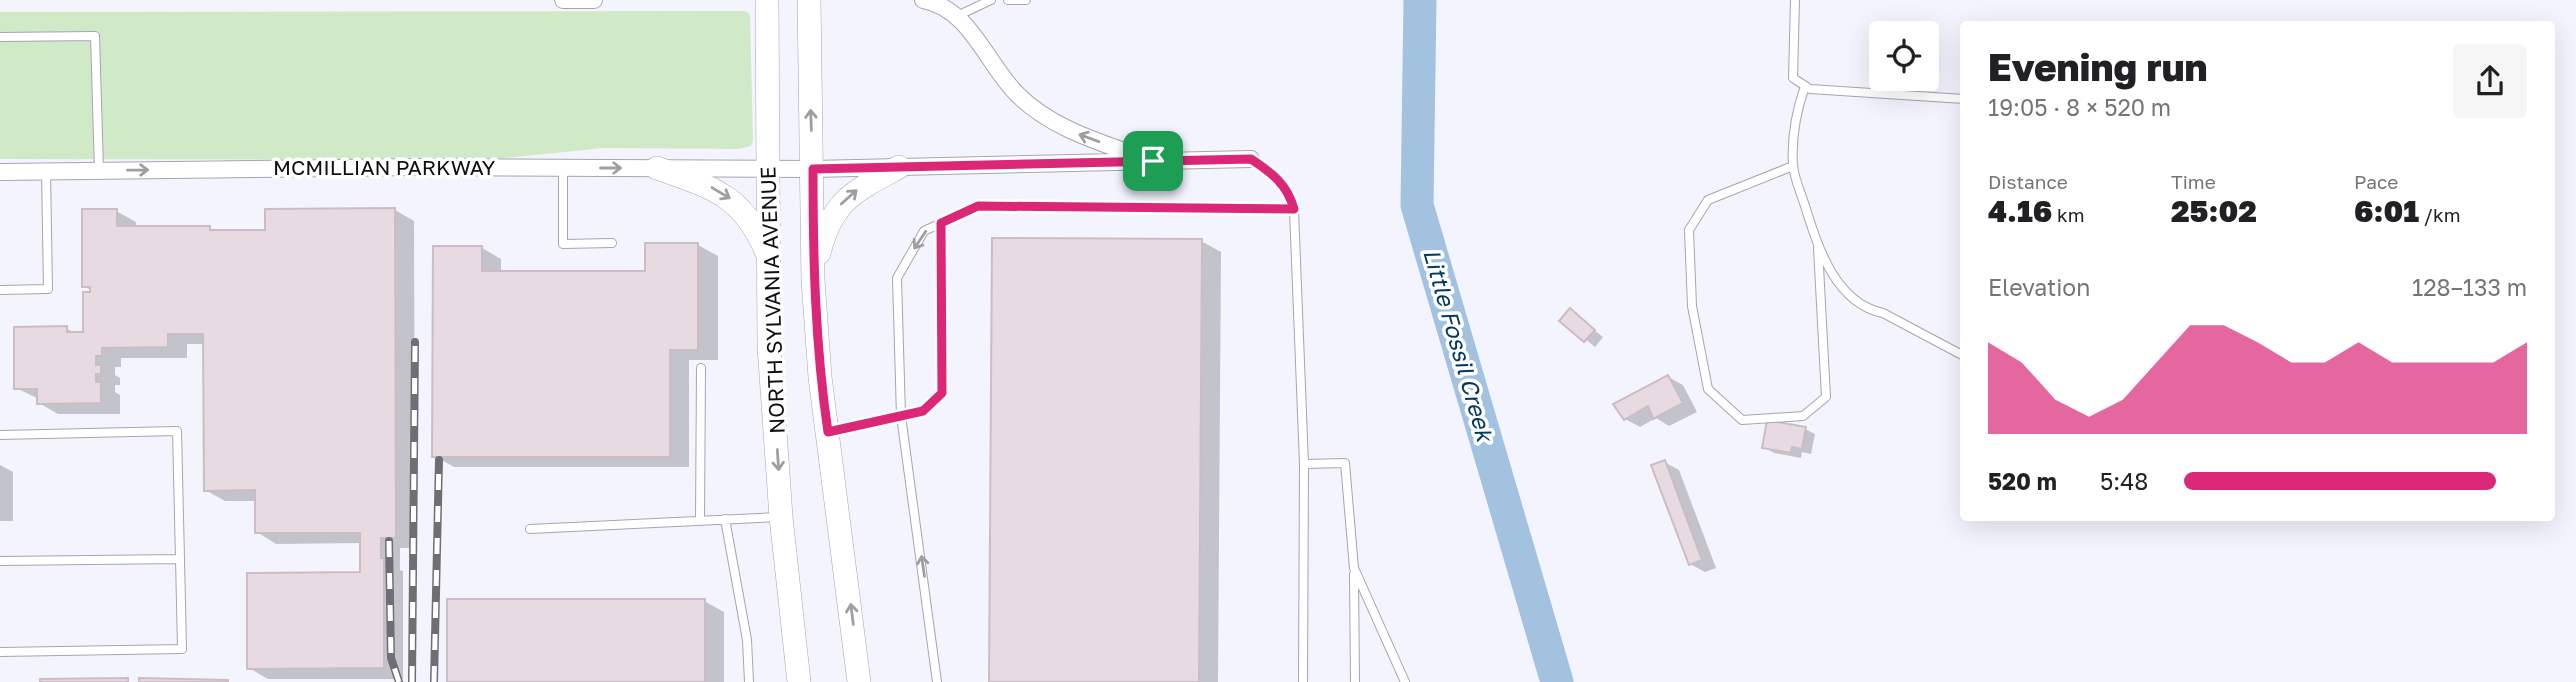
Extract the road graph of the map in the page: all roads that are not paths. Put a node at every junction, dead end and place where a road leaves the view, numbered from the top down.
1 (563, 0) edge
2 (594, 0) edge
3 (767, 0) edge
4 (809, 0) edge
5 (923, 0) edge
6 (991, 0) edge
7 (1008, 0) edge
8 (1026, 0) edge
9 (1795, 0) edge
10 (957, 16) junction
11 (0, 37) edge
12 (1805, 86) junction
13 (1960, 99) edge
14 (1251, 159) joint
15 (1153, 161) junction
16 (1793, 166) junction
17 (899, 167) junction
18 (563, 168) junction
19 (657, 168) junction
20 (768, 169) junction
21 (813, 169) junction
22 (99, 170) junction
23 (46, 171) junction
24 (0, 172) edge
25 (1294, 209) junction
26 (941, 223) junction
27 (612, 243) dead end
28 (1818, 248) junction
29 (770, 261) junction
30 (813, 280) junction
31 (0, 290) edge
32 (1960, 354) edge
33 (701, 368) dead end
34 (901, 416) junction
35 (828, 432) junction
36 (0, 435) edge
37 (1304, 464) junction
38 (781, 517) junction
39 (725, 519) junction
40 (700, 520) junction
41 (530, 529) dead end
42 (180, 559) junction
43 (0, 561) edge
44 (1354, 568) junction
45 (0, 652) edge
46 (749, 682) edge
47 (799, 682) edge
48 (859, 682) edge
49 (937, 682) edge
50 (1303, 682) edge
51 (1355, 682) edge
52 (1405, 682) edge

1 - 2 street
3 - 20 main road, NORTH SYLVANIA AVENUE
21 -> 4 main road, NORTH SYLVANIA AVENUE
5 - 10 street
6 - 10 lane
7 - 8 lane
9 - 12 lane
15 -> 10 street
11 - 22 lane
12 - 13 lane
12 - 16 lane
14 - 15 street, MCMILLIAN PARKWAY
14 - 25 lane
15 - 17 street, MCMILLIAN PARKWAY
16 - 28 lane
16 - 28 lane
17 - 21 street, MCMILLIAN PARKWAY
30 -> 17 main road
18 -> 19 street, MCMILLIAN PARKWAY
22 -> 18 street, MCMILLIAN PARKWAY
18 - 27 lane
19 - 20 street, MCMILLIAN PARKWAY
19 -> 29 main road
20 - 21 street, MCMILLIAN PARKWAY
20 - 29 main road, NORTH SYLVANIA AVENUE
21 - 30 main road, NORTH SYLVANIA AVENUE
22 - 23 street, MCMILLIAN PARKWAY
23 - 24 street, MCMILLIAN PARKWAY
23 - 31 lane
25 - 26 lane
25 - 37 lane
26 -> 34 lane
26 - 34 lane
28 - 32 lane
29 -> 38 main road, NORTH SYLVANIA AVENUE
30 - 35 main road, NORTH SYLVANIA AVENUE
33 - 40 lane
34 - 35 lane
49 -> 34 lane
48 -> 35 main road, NORTH SYLVANIA AVENUE
36 - 42 lane
37 - 44 lane
37 - 50 lane
38 - 39 lane
38 - 47 main road, NORTH SYLVANIA AVENUE
39 - 40 lane
39 - 46 lane
40 - 41 lane
42 - 43 lane
42 - 45 lane
44 - 51 lane
44 - 52 lane

